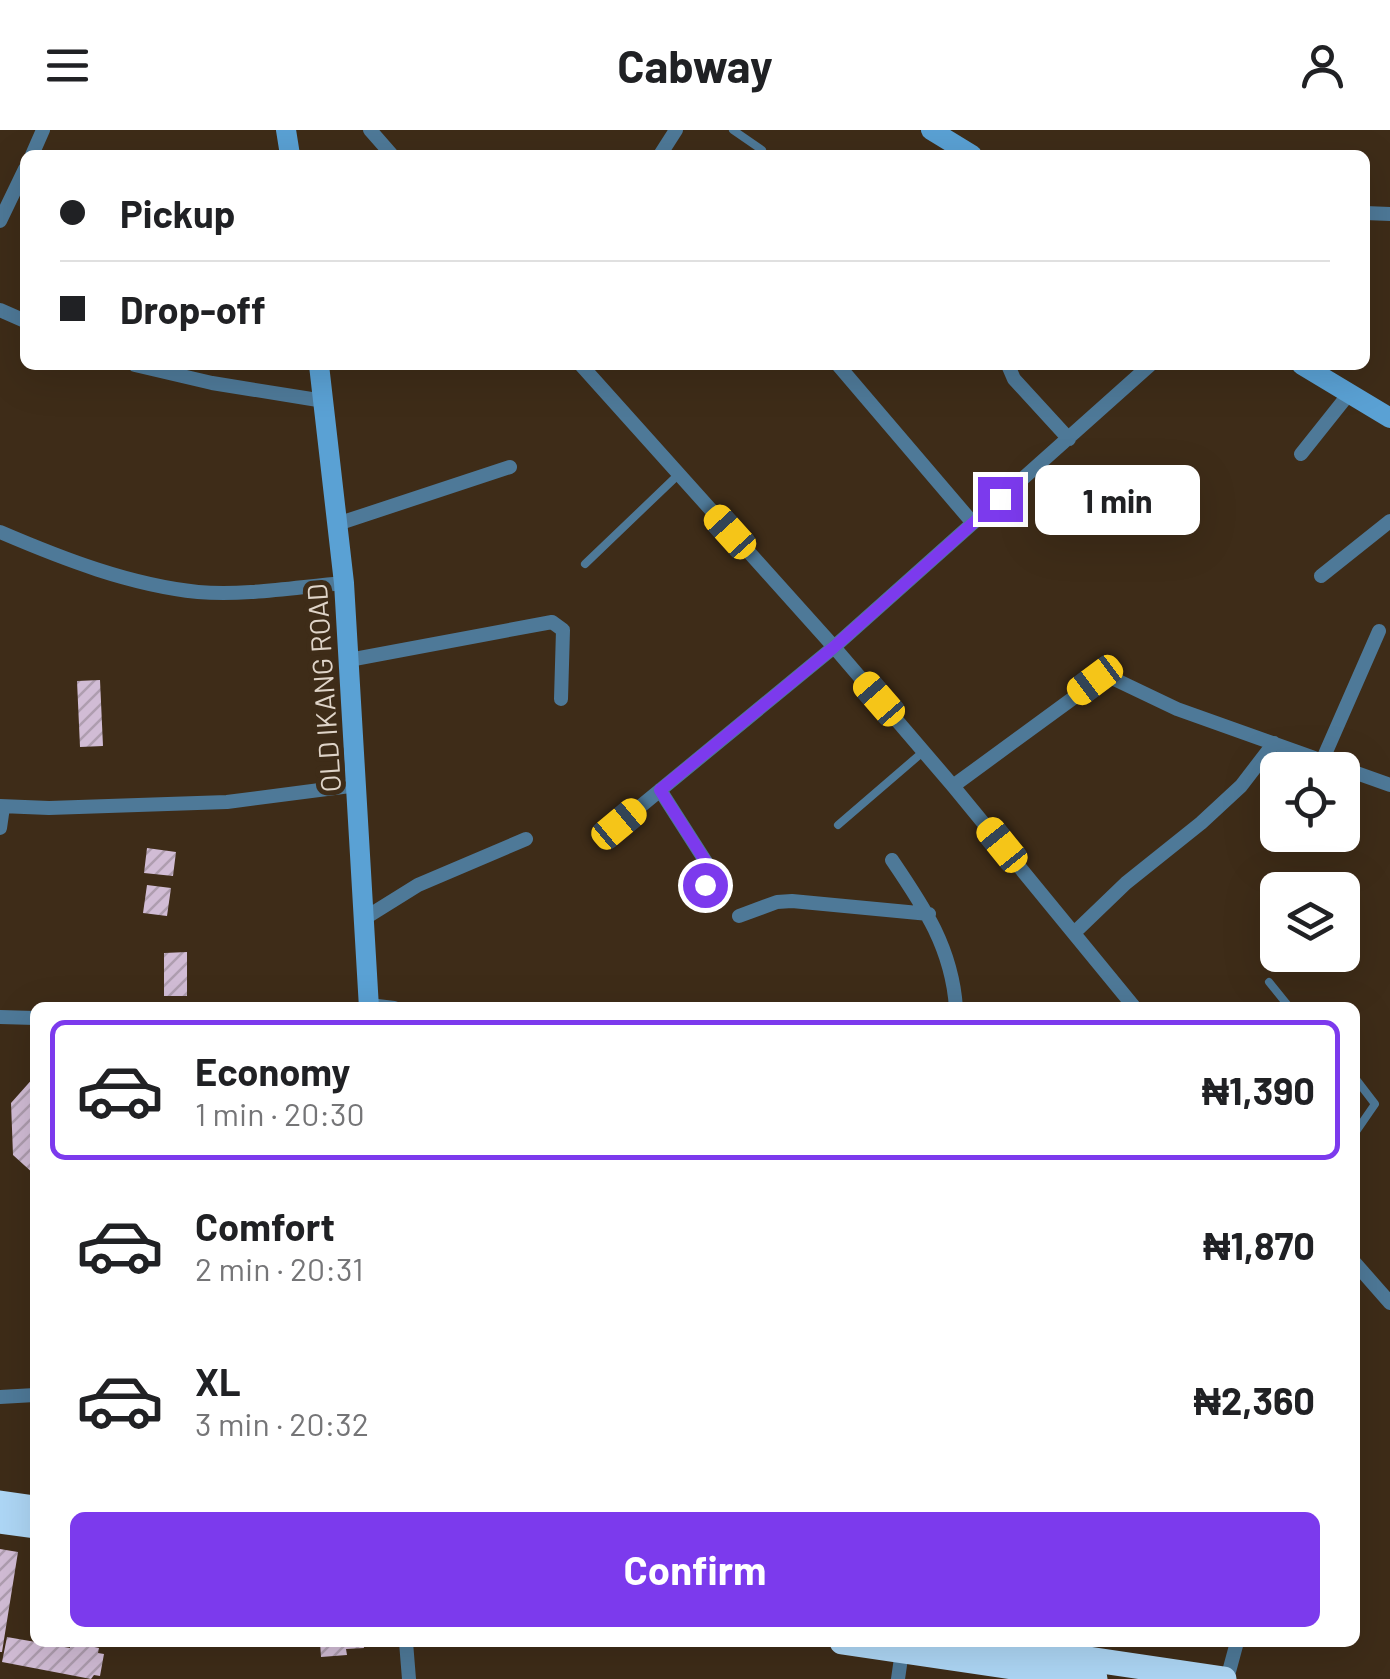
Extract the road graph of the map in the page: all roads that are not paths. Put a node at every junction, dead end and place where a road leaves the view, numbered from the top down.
1 (370, 130) edge
2 (733, 130) edge
3 (932, 130) edge
4 (388, 150) edge
5 (762, 150) dead end
6 (964, 150) edge
7 (20, 180) edge
8 (0, 221) edge
9 (156, 370) edge
10 (320, 370) edge
11 (585, 370) edge
12 (842, 370) edge
13 (1010, 370) edge
14 (1145, 370) edge
15 (1310, 370) edge
16 (1348, 395) junction
17 (324, 401) junction
18 (1390, 418) edge
19 (1069, 439) junction
20 (1301, 454) dead end
21 (510, 468) dead end
22 (679, 474) junction
23 (1390, 521) edge
24 (972, 522) junction
25 (337, 524) junction
26 (0, 532) edge
27 (585, 564) dead end
28 (1320, 576) dead end
29 (344, 583) junction
30 (1379, 631) dead end
31 (834, 647) junction
32 (349, 660) junction
33 (560, 699) dead end
34 (1274, 743) junction
35 (924, 751) junction
36 (1298, 752) edge
37 (1326, 752) edge
38 (1360, 774) edge
39 (358, 784) junction
40 (1390, 785) edge
41 (953, 786) junction
42 (660, 790) junction
43 (2, 807) edge
44 (619, 824) dead end
45 (838, 825) dead end
46 (0, 828) edge
47 (526, 839) dead end
48 (892, 860) dead end
49 (699, 896) dead end
50 (929, 914) junction
51 (738, 916) dead end
52 (364, 918) junction
53 (1074, 933) junction
54 (1269, 982) dead end
55 (369, 1002) edge
56 (955, 1002) edge
57 (1130, 1002) edge
58 (1285, 1002) edge
59 (0, 1017) edge
60 (30, 1018) edge
61 (1360, 1084) edge
62 (1360, 1126) edge
63 (1360, 1274) edge
64 (1390, 1303) edge
65 (30, 1395) edge
66 (0, 1397) edge
67 (0, 1503) edge
68 (30, 1507) edge
69 (0, 1521) edge
70 (30, 1525) edge
71 (406, 1647) edge
72 (875, 1647) edge
73 (1039, 1647) edge
74 (1234, 1647) edge
75 (1065, 1649) edge
76 (902, 1651) junction
77 (1217, 1678) edge
78 (409, 1679) edge
79 (898, 1679) edge
80 (1095, 1679) edge

1 - 4 street
2 - 5 lane
3 - 6 street
7 - 8 street
9 - 17 street
10 - 17 street, OLD IKANG ROAD
11 - 22 street
12 - 24 street
13 - 19 street
14 - 19 street
15 - 16 street
16 - 18 street
16 - 20 street
17 - 25 street, OLD IKANG ROAD
19 - 24 street
21 - 25 street
22 - 27 lane
22 - 31 street
23 - 28 street
24 - 31 street
25 - 29 street, OLD IKANG ROAD
26 - 29 street
29 - 32 street, OLD IKANG ROAD
30 - 37 street
31 - 35 street
31 - 42 street
32 - 33 street
32 - 39 street, OLD IKANG ROAD
34 - 36 street
34 - 41 street
34 - 53 street
35 - 41 street
35 - 45 lane
38 - 40 street
39 - 43 street
39 - 52 street, OLD IKANG ROAD
41 - 53 street
42 - 44 street
42 - 49 street
43 - 46 street
47 - 52 street
48 - 50 street
50 - 51 street
50 - 56 street
52 - 55 street, OLD IKANG ROAD
53 - 57 street
54 - 58 lane
59 - 60 street
61 - 62 lane
63 - 64 street
65 - 66 street
67 - 68 highway
69 - 70 highway
71 - 78 street
72 - 76 highway
73 - 75 highway
74 - 77 street
75 - 77 highway
76 - 79 street
76 - 80 highway

